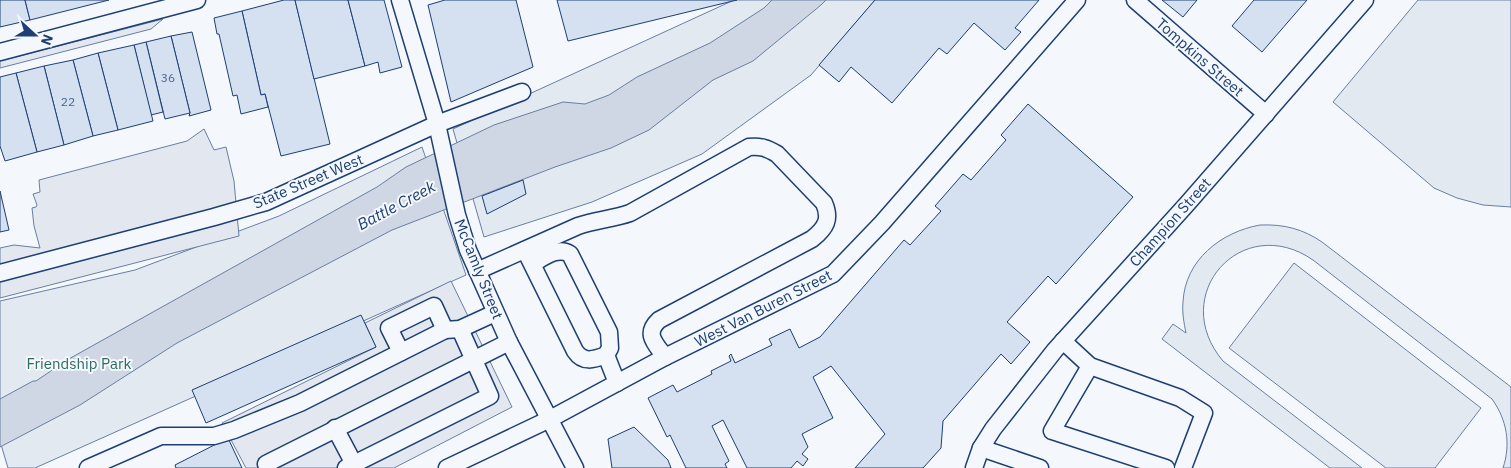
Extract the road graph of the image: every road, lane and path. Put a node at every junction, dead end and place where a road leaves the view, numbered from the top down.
1 (197, 0) edge
2 (400, 0) edge
3 (1077, 0) edge
4 (1135, 0) edge
5 (1364, 0) edge
6 (181, 2) edge
7 (0, 52) edge
8 (522, 92) dead end
9 (1266, 114) junction
10 (439, 132) junction
11 (528, 257) junction
12 (477, 271) junction
13 (0, 273) edge
14 (495, 313) junction
15 (452, 330) junction
16 (1063, 341) junction
17 (509, 342) junction
18 (401, 352) junction
19 (606, 355) junction
20 (665, 357) junction
21 (472, 359) junction
22 (1090, 366) junction
23 (617, 382) junction
24 (550, 419) junction
25 (335, 428) junction
26 (981, 448) junction
27 (352, 467) edge
28 (88, 468) edge
29 (268, 468) edge
30 (448, 468) edge
31 (575, 468) edge
32 (974, 468) edge
33 (1040, 468) edge
34 (1166, 468) edge
35 (1183, 468) edge

1 - 6 street
2 - 10 street, McCamly Street
3 - 20 street, West Van Buren Street
4 - 9 street, Tompkins Street
5 - 9 street, Champion Street
6 - 7 street
8 - 10 street, State Street West
9 - 16 street, Champion Street
10 - 12 street, McCamly Street
10 - 13 street, State Street West
11 - 12 street
11 - 19 street
11 - 19 street
11 - 20 street
12 - 14 street, McCamly Street
14 - 15 street
14 - 17 street, McCamly Street
15 - 18 street
15 - 18 street
15 - 21 street
16 - 22 street
16 - 26 street, Champion Street
17 - 21 street
17 - 24 street, McCamly Street
18 - 28 street
19 - 23 street
20 - 23 street, West Van Buren Street
21 - 25 street
21 - 27 street
22 - 34 street
22 - 35 street
23 - 24 street, West Van Buren Street
24 - 30 street, West Van Buren Street
24 - 31 street, McCamly Street
25 - 27 street
25 - 29 street
26 - 32 street, Champion Street
26 - 33 street

